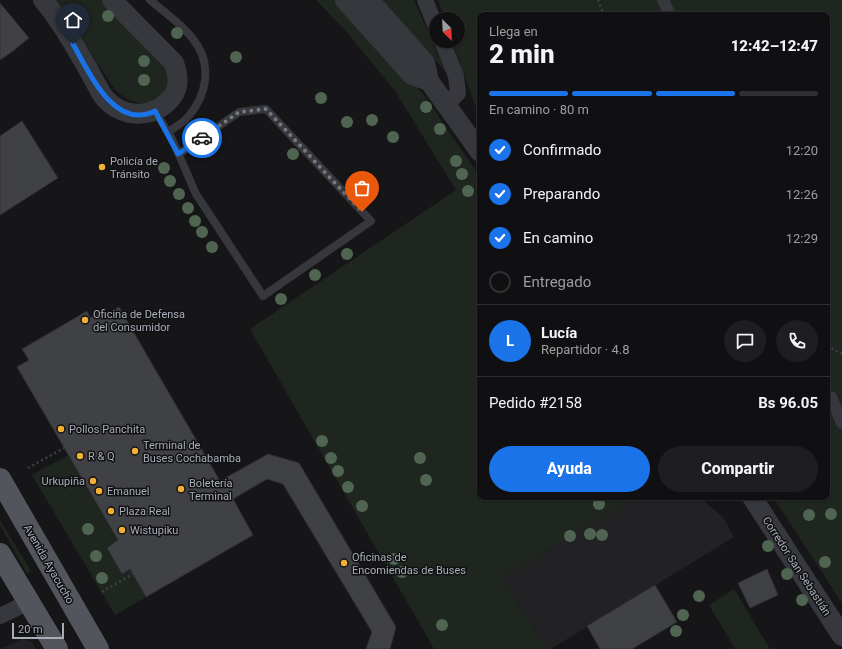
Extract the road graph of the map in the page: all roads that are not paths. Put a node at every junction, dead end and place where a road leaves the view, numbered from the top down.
1 (43, 0) edge
2 (112, 0) edge
3 (150, 0) edge
4 (345, 0) edge
5 (369, 0) edge
6 (425, 0) edge
7 (664, 0) edge
8 (430, 12) edge
9 (669, 12) edge
10 (445, 48) edge
11 (429, 81) junction
12 (446, 105) junction
13 (155, 111) junction
14 (168, 132) junction
15 (477, 148) edge
16 (178, 154) junction
17 (830, 394) edge
18 (842, 423) edge
19 (0, 479) edge
20 (754, 500) edge
21 (0, 554) edge
22 (29, 602) junction
23 (0, 616) edge
24 (842, 636) edge
25 (57, 649) edge
26 (98, 649) edge

1 - 13 street
2 - 13 street
3 - 14 lane
4 - 11 street
5 - 11 street
6 - 8 street
7 - 9 street
10 - 12 street
11 - 12 street
12 - 15 street
13 - 14 lane
14 - 16 lane
16 - 16 lane
17 - 18 street
19 - 26 main road, Avenida Ayacucho
20 - 24 street, Corredor San Sebastián
21 - 22 main road
22 - 23 street
22 - 25 main road

